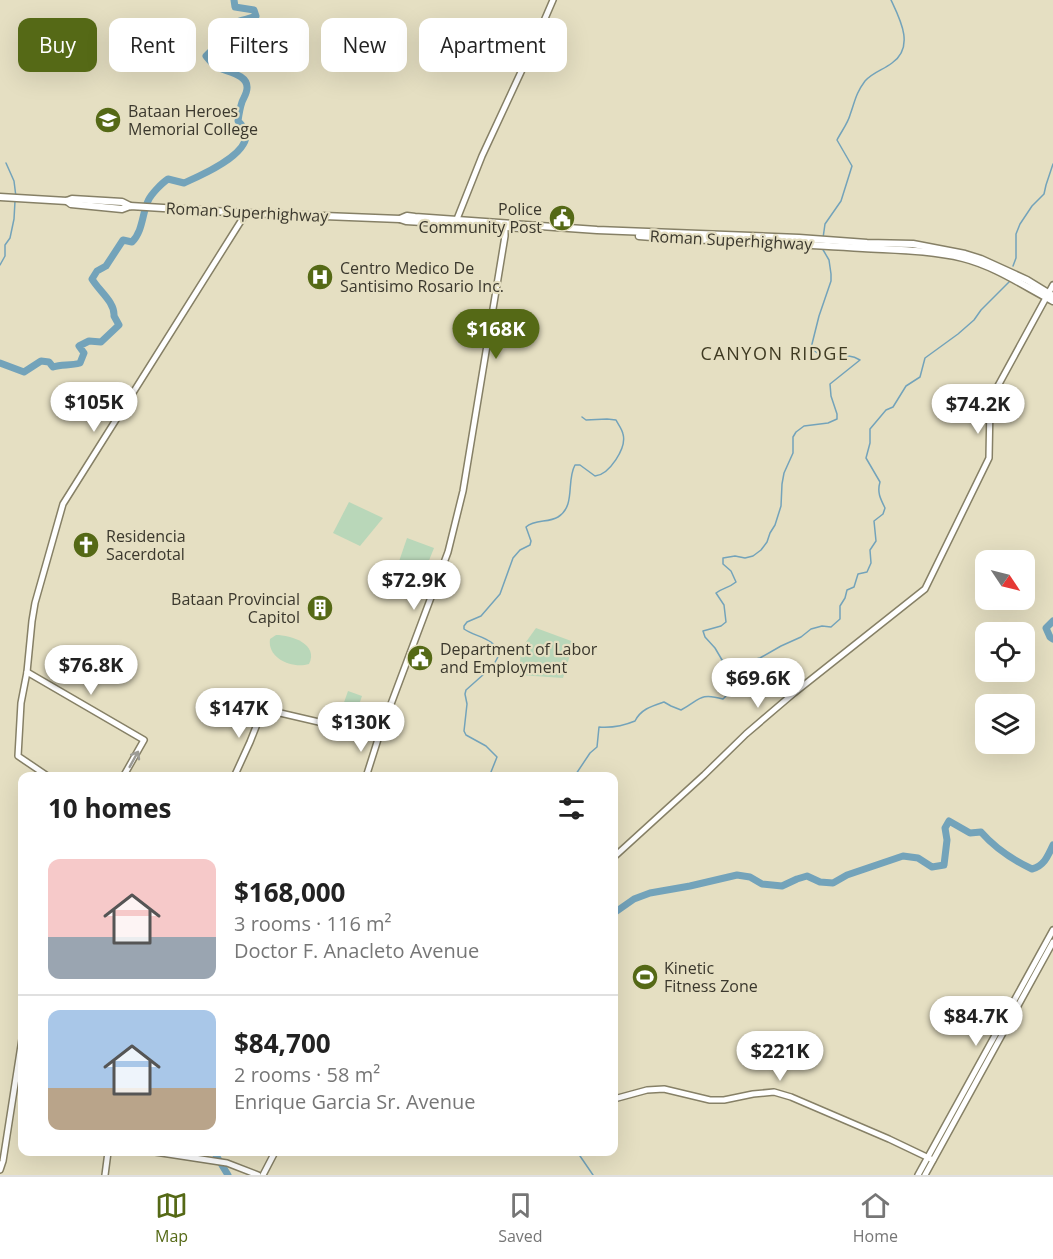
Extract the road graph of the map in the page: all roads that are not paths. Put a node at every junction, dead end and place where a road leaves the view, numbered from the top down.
1 (553, 0) edge
2 (2, 197) edge
3 (244, 213) junction
4 (400, 219) junction
5 (457, 219) junction
6 (505, 225) junction
7 (1053, 285) edge
8 (1049, 296) edge
9 (1053, 302) edge
10 (27, 672) junction
11 (379, 736) junction
12 (42, 772) edge
13 (126, 772) edge
14 (236, 772) edge
15 (368, 772) edge
16 (618, 853) edge
17 (1053, 930) edge
18 (1053, 942) edge
19 (1009, 1017) junction
20 (18, 1064) edge
21 (618, 1098) edge
22 (107, 1156) edge
23 (179, 1156) edge
24 (273, 1156) edge
25 (930, 1158) junction
26 (0, 1170) edge
27 (105, 1175) edge
28 (258, 1175) edge
29 (263, 1175) edge
30 (918, 1175) edge
31 (925, 1175) edge

1 - 5 street
2 - 3 main road, Roman Superhighway
3 - 4 main road, Roman Superhighway
3 - 10 street
4 - 5 main road, Roman Superhighway
4 - 6 main road, Roman Superhighway
5 - 6 main road, Roman Superhighway
6 - 8 main road, Roman Superhighway
6 - 11 street
7 - 8 street
8 - 9 main road, Roman Superhighway
8 - 16 street
10 - 12 street
13 -> 10 street
11 - 14 street
11 - 15 street
17 - 19 street
18 - 19 street
19 - 25 street
20 - 26 street
21 - 25 street
22 - 27 street
23 - 28 street
24 - 29 street
25 - 30 street
25 - 31 street

